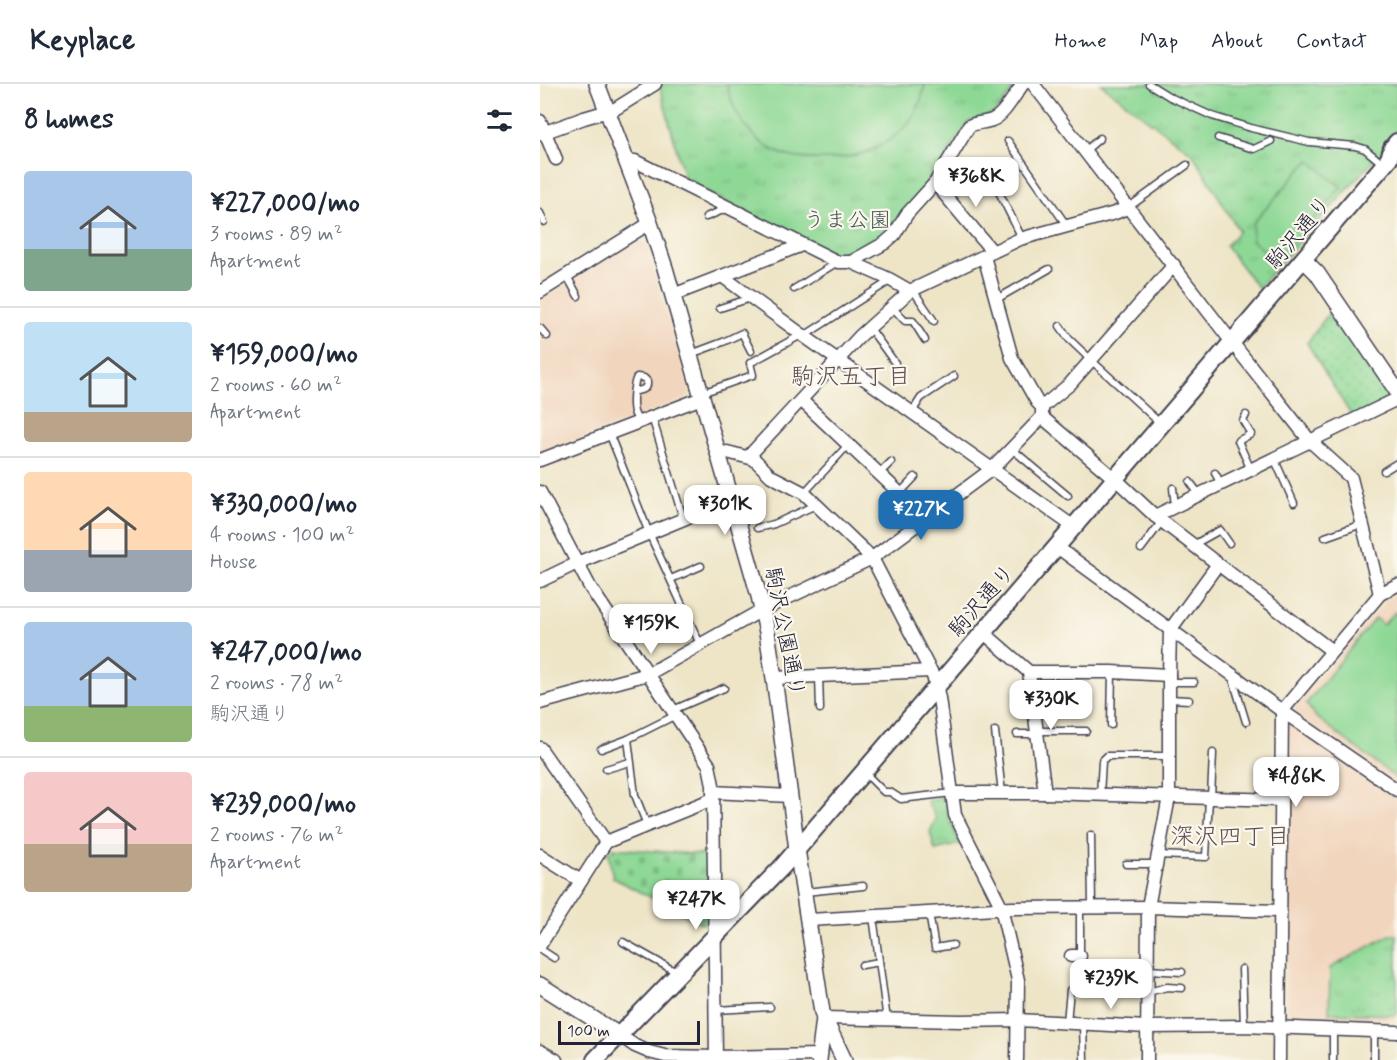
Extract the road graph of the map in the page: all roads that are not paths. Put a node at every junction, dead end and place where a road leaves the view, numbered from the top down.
1 (597, 84) edge
2 (655, 84) edge
3 (1023, 84) edge
4 (1033, 84) edge
5 (1149, 84) edge
6 (607, 111) junction
7 (542, 129) edge
8 (1100, 138) dead end
9 (1218, 138) dead end
10 (1008, 141) dead end
11 (1271, 141) dead end
12 (1397, 142) edge
13 (1085, 151) junction
14 (555, 159) dead end
15 (626, 160) junction
16 (1392, 162) edge
17 (1186, 165) dead end
18 (935, 183) junction
19 (999, 192) dead end
20 (730, 207) junction
21 (1129, 207) junction
22 (540, 213) edge
23 (706, 217) dead end
24 (544, 222) dead end
25 (650, 223) junction
26 (1067, 226) junction
27 (1022, 238) junction
28 (802, 245) junction
29 (988, 254) junction
30 (1304, 260) junction
31 (838, 262) junction
32 (851, 262) junction
33 (1174, 265) junction
34 (1048, 269) dead end
35 (566, 275) junction
36 (722, 276) junction
37 (890, 279) junction
38 (794, 289) dead end
39 (910, 291) junction
40 (540, 292) edge
41 (673, 295) junction
42 (578, 296) dead end
43 (752, 298) junction
44 (995, 300) junction
45 (892, 307) junction
46 (720, 309) dead end
47 (934, 321) dead end
48 (1060, 326) dead end
49 (869, 327) junction
50 (540, 328) edge
51 (803, 335) junction
52 (547, 336) dead end
53 (926, 340) dead end
54 (1233, 343) junction
55 (751, 351) dead end
56 (690, 354) junction
57 (838, 359) junction
58 (1091, 360) junction
59 (895, 363) dead end
60 (954, 376) dead end
61 (1397, 391) edge
62 (634, 392) dead end
63 (702, 395) junction
64 (1397, 399) edge
65 (801, 400) junction
66 (1042, 412) junction
67 (912, 413) junction
68 (1246, 415) dead end
69 (652, 416) junction
70 (638, 421) junction
71 (1162, 424) junction
72 (609, 433) junction
73 (1310, 441) junction
74 (849, 445) junction
75 (1012, 449) junction
76 (719, 454) junction
77 (748, 457) junction
78 (1274, 458) junction
79 (540, 460) edge
80 (891, 462) dead end
81 (1397, 463) edge
82 (992, 469) junction
83 (1251, 470) junction
84 (1384, 471) dead end
85 (879, 474) junction
86 (915, 477) dead end
87 (1115, 479) junction
88 (1190, 482) dead end
89 (1173, 488) dead end
90 (540, 492) edge
91 (804, 493) junction
92 (900, 493) junction
93 (1200, 494) junction
94 (1068, 496) dead end
95 (732, 499) junction
96 (1294, 503) dead end
97 (816, 505) junction
98 (1175, 506) junction
99 (683, 518) junction
100 (927, 518) junction
101 (1159, 518) junction
102 (1363, 524) junction
103 (1074, 527) junction
104 (756, 528) dead end
105 (649, 532) junction
106 (1325, 537) dead end
107 (1229, 543) dead end
108 (1193, 545) junction
109 (1057, 546) junction
110 (1141, 549) dead end
111 (872, 558) junction
112 (577, 563) junction
113 (1218, 564) junction
114 (701, 566) dead end
115 (671, 579) junction
116 (540, 581) edge
117 (1397, 585) edge
118 (1380, 594) junction
119 (762, 610) junction
120 (1170, 630) junction
121 (983, 632) junction
122 (700, 645) junction
123 (1332, 651) junction
124 (1029, 672) junction
125 (1112, 672) junction
126 (648, 674) junction
127 (1232, 674) junction
128 (819, 676) junction
129 (774, 678) junction
130 (1169, 679) junction
131 (933, 680) junction
132 (1194, 682) dead end
133 (724, 688) dead end
134 (1168, 699) junction
135 (1189, 700) dead end
136 (540, 703) edge
137 (820, 709) dead end
138 (1282, 711) junction
139 (675, 712) junction
140 (1246, 722) dead end
141 (1111, 725) dead end
142 (994, 731) dead end
143 (1086, 731) dead end
144 (1036, 733) junction
145 (1017, 734) dead end
146 (628, 739) junction
147 (540, 748) edge
148 (601, 749) dead end
149 (1213, 753) dead end
150 (1169, 756) junction
151 (630, 762) junction
152 (606, 769) dead end
153 (863, 772) junction
154 (1397, 790) edge
155 (952, 793) junction
156 (1002, 793) junction
157 (1045, 793) junction
158 (1100, 795) junction
159 (713, 796) junction
160 (790, 796) junction
161 (1168, 797) junction
162 (1210, 798) junction
163 (1281, 800) junction
164 (647, 825) junction
165 (1091, 835) dead end
166 (606, 842) junction
167 (797, 849) junction
168 (540, 855) edge
169 (1156, 860) junction
170 (1126, 864) dead end
171 (581, 881) junction
172 (863, 886) dead end
173 (805, 892) junction
174 (1086, 907) junction
175 (1148, 907) junction
176 (1002, 908) junction
177 (1280, 911) junction
178 (929, 913) junction
179 (873, 916) junction
180 (809, 920) junction
181 (715, 937) junction
182 (623, 942) dead end
183 (540, 945) edge
184 (952, 945) dead end
185 (540, 950) edge
186 (554, 958) dead end
187 (1077, 960) dead end
188 (879, 962) junction
189 (862, 965) dead end
190 (1242, 969) dead end
191 (1148, 970) junction
192 (1182, 972) dead end
193 (679, 974) junction
194 (540, 985) edge
195 (1182, 988) dead end
196 (1070, 990) dead end
197 (1148, 993) junction
198 (770, 1006) dead end
199 (715, 1010) junction
200 (824, 1018) junction
201 (887, 1020) junction
202 (1018, 1020) junction
203 (1067, 1023) junction
204 (1083, 1023) junction
205 (1244, 1026) junction
206 (1147, 1027) junction
207 (1280, 1027) junction
208 (1333, 1029) junction
209 (1374, 1031) junction
210 (1397, 1032) edge
211 (619, 1035) junction
212 (540, 1051) edge
213 (716, 1058) edge
214 (819, 1058) edge
215 (556, 1060) edge
216 (595, 1060) edge
217 (844, 1060) edge
218 (1017, 1060) edge
219 (1084, 1060) edge
220 (1147, 1060) edge
221 (1279, 1060) edge
222 (1333, 1060) edge
223 (1374, 1060) edge

1 - 6 street, 駒沢公園通り
2 - 6 street
3 - 18 street
4 - 13 street
5 - 16 lane
6 - 7 street
6 - 15 street, 駒沢公園通り
7 - 14 street
8 - 13 lane
9 - 11 lane
10 - 26 lane
12 - 16 main road, 駒沢通り
13 - 21 street
15 - 20 street
15 - 25 street, 駒沢公園通り
16 - 30 main road, 駒沢通り
17 - 21 lane
18 - 29 street
18 - 32 street
19 - 27 lane
20 - 23 lane
20 - 28 street
21 - 26 street
21 - 33 street
22 - 24 lane
25 - 35 street
25 - 41 street, 駒沢公園通り
26 - 27 street
27 - 29 street
28 - 31 street
28 - 36 street
29 - 39 street
29 - 44 street
30 - 54 main road, 駒沢通り
30 - 61 street
31 - 32 street
31 - 38 lane
32 - 37 street
33 - 54 street
33 - 58 street
34 - 44 lane
35 - 40 street
35 - 42 lane
36 - 41 street
36 - 43 street
37 - 39 street
37 - 51 lane
39 - 45 street
39 - 47 lane
41 - 56 street, 駒沢公園通り
43 - 46 lane
43 - 51 street
44 - 66 street
45 - 49 street
45 - 53 lane
48 - 58 lane
49 - 57 street
49 - 59 lane
50 - 52 lane
51 - 57 street
51 - 63 lane
54 - 71 main road, 駒沢通り
54 - 73 street
55 - 56 lane
56 - 63 street, 駒沢公園通り
57 - 65 street
57 - 67 street
58 - 66 street
58 - 71 lane
60 - 67 lane
62 - 70 lane
63 - 69 street
63 - 76 street, 駒沢公園通り
64 - 73 street
65 - 74 street
65 - 77 street
66 - 75 street
66 - 87 street
67 - 82 street
68 - 83 lane
69 - 70 street
69 - 99 lane
70 - 72 street
71 - 87 main road, 駒沢通り
72 - 79 street
72 - 105 lane
73 - 78 street
73 - 102 street
74 - 85 street
74 - 91 lane
75 - 82 street
75 - 94 lane
76 - 77 street
76 - 95 street, 駒沢公園通り
77 - 91 street
78 - 83 street
78 - 96 lane
80 - 85 lane
81 - 84 lane
82 - 100 street
82 - 103 street
83 - 93 street
85 - 92 street
86 - 92 lane
87 - 101 street
87 - 103 main road, 駒沢通り
88 - 93 lane
89 - 98 lane
90 - 112 street
91 - 97 street
92 - 100 street
93 - 98 street
95 - 99 street
95 - 119 street, 駒沢公園通り
97 - 104 lane
97 - 111 street
98 - 101 street
99 - 105 street
100 - 111 street
101 - 108 street
101 - 110 lane
102 - 106 lane
102 - 118 street
103 - 109 main road, 駒沢通り
105 - 112 street
105 - 115 lane
107 - 108 lane
108 - 113 street
109 - 120 street
109 - 121 main road, 駒沢通り
111 - 119 street
111 - 131 street
112 - 116 street
112 - 126 street
113 - 120 street
113 - 123 street
114 - 115 lane
115 - 122 lane
117 - 118 street
118 - 123 street
119 - 122 street
119 - 129 street, 駒沢公園通り
120 - 127 street
120 - 130 street
121 - 124 street
121 - 131 main road, 駒沢通り
122 - 126 street
123 - 138 street
124 - 125 street
124 - 144 street
125 - 130 street
125 - 141 lane
126 - 136 street
126 - 139 street
127 - 138 street
127 - 140 lane
128 - 129 street
128 - 131 street
128 - 137 lane
129 - 160 street, 駒沢公園通り
130 - 132 lane
130 - 134 street
131 - 153 main road, 駒沢通り
131 - 155 street
133 - 139 lane
134 - 135 lane
134 - 150 street
138 - 154 street
138 - 163 street
139 - 146 lane
139 - 159 street
142 - 156 lane
143 - 144 lane
144 - 145 lane
144 - 157 street
146 - 148 lane
146 - 151 lane
147 - 166 street
149 - 162 lane
150 - 158 lane
150 - 161 street
151 - 152 lane
151 - 164 lane
153 - 155 lane
153 - 167 main road, 駒沢通り
155 - 156 street
155 - 176 street
156 - 157 street
157 - 158 street
158 - 161 street
159 - 160 street
159 - 164 street
159 - 181 street
160 - 167 street, 駒沢公園通り
161 - 162 street
161 - 169 street
162 - 163 street
162 - 169 lane
163 - 177 street
164 - 166 street
165 - 174 lane
166 - 171 street
167 - 173 street, 駒沢公園通り
167 - 181 main road, 駒沢通り
168 - 171 street
169 - 170 lane
169 - 175 street
171 - 183 street
172 - 173 lane
173 - 180 street, 駒沢公園通り
174 - 175 street
174 - 176 street
174 - 187 lane
175 - 177 street
175 - 191 street
176 - 178 street
176 - 202 street
177 - 207 street
178 - 179 street
178 - 184 lane
179 - 180 street
179 - 188 lane
180 - 200 street, 駒沢公園通り
181 - 193 main road, 駒沢通り
181 - 199 street
182 - 193 lane
185 - 186 lane
188 - 189 lane
188 - 201 lane
190 - 205 lane
191 - 192 lane
191 - 197 street
193 - 211 main road, 駒沢通り
194 - 211 street
195 - 197 lane
196 - 203 lane
197 - 206 street
198 - 199 lane
199 - 213 street
200 - 201 street
200 - 214 street
200 - 217 street, 駒沢公園通り
201 - 202 street
202 - 203 street
202 - 218 street
203 - 204 street
204 - 206 street
204 - 219 lane
205 - 206 street
205 - 207 street
206 - 220 street
207 - 208 street
207 - 221 street
208 - 209 street
208 - 222 lane
209 - 210 street
209 - 223 lane
211 - 213 street
211 - 216 main road, 駒沢通り
212 - 215 street
213 - 214 street

